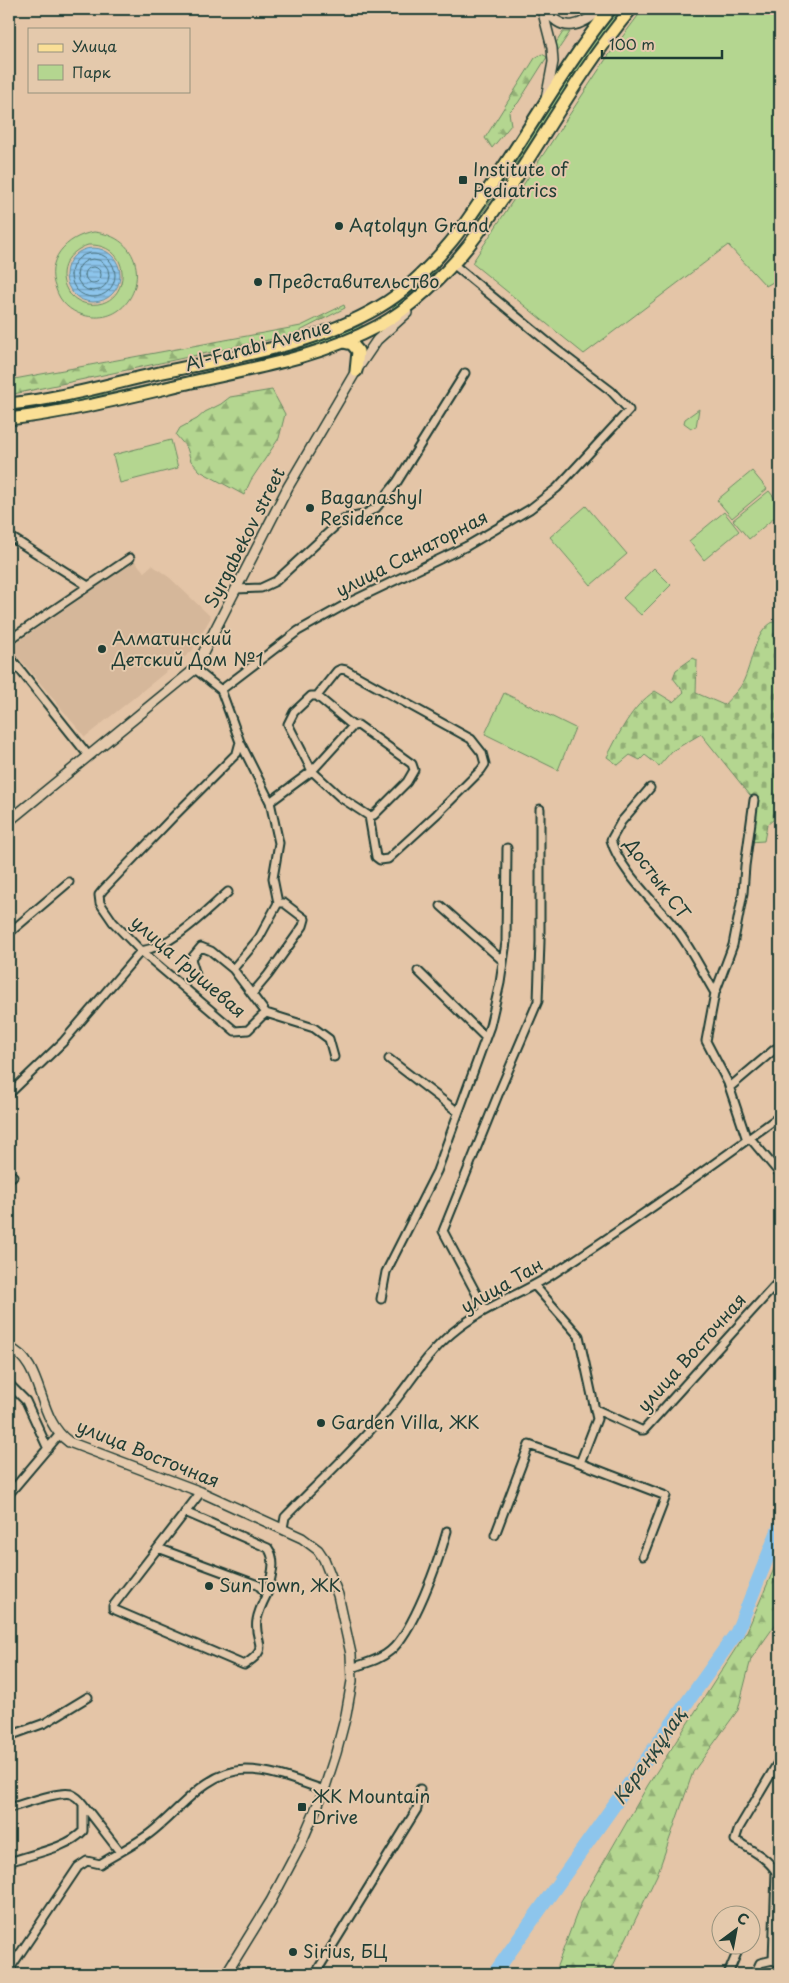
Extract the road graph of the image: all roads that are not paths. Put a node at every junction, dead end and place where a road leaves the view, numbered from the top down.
1 (544, 9) edge
2 (601, 9) edge
3 (610, 9) edge
4 (631, 9) edge
5 (545, 102) junction
6 (452, 264) junction
7 (343, 342) junction
8 (356, 371) junction
9 (465, 373) dead end
10 (9, 404) edge
11 (9, 420) edge
12 (9, 536) edge
13 (130, 558) dead end
14 (88, 586) junction
15 (236, 589) junction
16 (9, 640) edge
17 (9, 656) edge
18 (18, 667) junction
19 (195, 669) junction
20 (9, 672) edge
21 (221, 690) junction
22 (317, 696) junction
23 (353, 726) junction
24 (240, 742) junction
25 (88, 755) junction
26 (312, 771) junction
27 (650, 788) dead end
28 (754, 800) dead end
29 (270, 802) junction
30 (540, 809) dead end
31 (369, 816) junction
32 (9, 821) edge
33 (507, 848) dead end
34 (69, 882) dead end
35 (228, 892) dead end
36 (278, 904) junction
37 (441, 906) dead end
38 (9, 933) edge
39 (141, 951) junction
40 (503, 960) junction
41 (233, 969) junction
42 (418, 971) dead end
43 (196, 976) dead end
44 (715, 993) junction
45 (252, 994) junction
46 (266, 1013) junction
47 (486, 1037) junction
48 (775, 1049) dead end
49 (334, 1057) dead end
50 (390, 1059) dead end
51 (730, 1087) junction
52 (9, 1094) edge
53 (458, 1112) junction
54 (780, 1116) edge
55 (749, 1139) junction
56 (780, 1174) edge
57 (780, 1280) edge
58 (535, 1286) junction
59 (381, 1299) dead end
60 (485, 1310) junction
61 (9, 1348) edge
62 (9, 1384) edge
63 (594, 1409) junction
64 (59, 1435) junction
65 (48, 1449) junction
66 (580, 1463) junction
67 (201, 1492) junction
68 (9, 1494) edge
69 (185, 1512) junction
70 (283, 1528) junction
71 (448, 1531) dead end
72 (495, 1535) dead end
73 (158, 1548) junction
74 (643, 1556) dead end
75 (267, 1594) junction
76 (352, 1668) junction
77 (88, 1697) dead end
78 (9, 1736) edge
79 (780, 1759) edge
80 (420, 1789) dead end
81 (324, 1790) junction
82 (83, 1804) junction
83 (9, 1808) edge
84 (120, 1852) junction
85 (9, 1862) edge
86 (736, 1956) edge
87 (777, 1962) edge
88 (9, 1970) edge
89 (226, 1974) edge
90 (315, 1974) edge
91 (728, 1974) edge
92 (755, 1974) edge

1 - 2 street
1 - 5 street
3 - 5 main road, Al-Farabi Avenue
4 - 6 main road, Al-Farabi Avenue
5 - 10 main road, Al-Farabi Avenue
6 - 7 main road, Al-Farabi Avenue
6 - 8 street, Syrgabekov street
6 - 21 street, улица Санаторная
7 - 8 main road
7 - 11 main road, Al-Farabi Avenue
8 - 15 street, Syrgabekov street
9 - 15 street
12 - 14 street
13 - 14 street
14 - 16 street
15 - 19 street, Syrgabekov street
17 - 18 street
18 - 20 street
18 - 25 street
19 - 21 street
19 - 25 street, Syrgabekov street
21 - 24 street
22 - 23 street
22 - 26 street
22 - 31 street
23 - 26 street
23 - 31 street
24 - 29 street
24 - 39 street, улица Грушевая
25 - 32 street, Syrgabekov street
26 - 29 street
26 - 31 street
27 - 44 street, Достык СТ
28 - 44 street
29 - 36 street
30 - 60 street
33 - 40 street
34 - 38 street
35 - 39 street
36 - 41 street
36 - 45 street
37 - 40 street
39 - 46 street, улица Грушевая
39 - 52 street
40 - 47 street
41 - 43 street
41 - 45 street
42 - 47 street
44 - 51 street
45 - 46 street
46 - 49 street, улица Грушевая
47 - 53 street
48 - 51 street
50 - 53 street
51 - 55 street
53 - 59 street
54 - 55 street, улица Тан
55 - 56 street
55 - 58 street, улица Тан
57 - 63 street, улица Восточная
58 - 60 street, улица Тан
58 - 63 street
60 - 70 street, улица Тан
61 - 64 street, улица Восточная
62 - 65 street
63 - 66 street
64 - 65 street
64 - 67 street, улица Восточная
65 - 68 street
66 - 72 street
66 - 74 street
67 - 69 street
67 - 70 street, улица Восточная
69 - 73 street
69 - 75 street
70 - 76 street, улица Восточная
71 - 76 street
73 - 75 street
73 - 75 street
76 - 81 street
77 - 78 street
79 - 87 street
80 - 90 street
81 - 84 street
81 - 89 street
82 - 83 street
82 - 84 street
82 - 85 street
84 - 88 street
86 - 91 street
87 - 92 street

